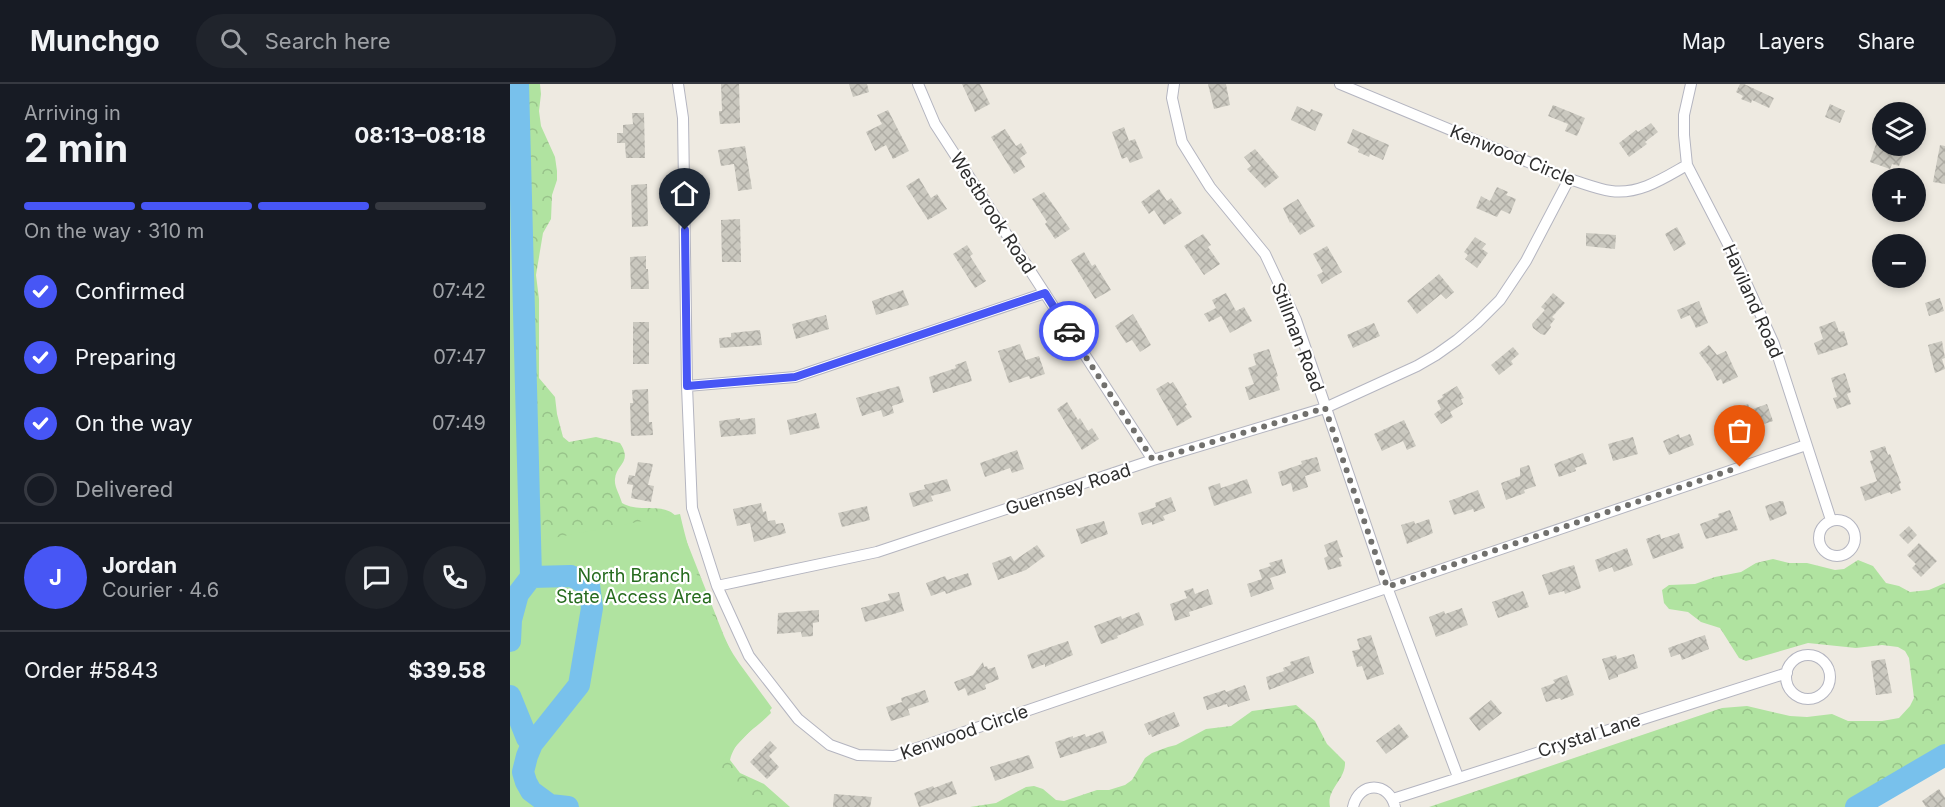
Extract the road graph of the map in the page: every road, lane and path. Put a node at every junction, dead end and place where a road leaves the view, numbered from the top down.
1 (678, 84) edge
2 (918, 84) edge
3 (1174, 84) edge
4 (1340, 84) edge
5 (1691, 84) edge
6 (1687, 165) junction
7 (1569, 179) junction
8 (1045, 293) junction
9 (687, 386) junction
10 (1325, 408) junction
11 (1806, 445) junction
12 (1153, 460) junction
13 (1831, 520) dead end
14 (717, 586) junction
15 (1387, 587) junction
16 (1786, 673) junction
17 (1458, 777) junction
18 (1394, 803) edge
19 (1353, 807) edge

1 - 9 street, Kenwood Circle
2 - 8 street, Westbrook Road
3 - 10 street, Stillman Road
4 - 7 street, Kenwood Circle
5 - 6 street, Haviland Road
6 - 7 street, Kenwood Circle
6 - 11 street, Haviland Road
7 - 10 street, Guernsey Road
8 - 9 street
8 - 12 street, Westbrook Road
9 - 14 street, Kenwood Circle
10 - 12 street, Guernsey Road
10 - 15 street, Stillman Road
11 - 13 street, Haviland Road
11 - 15 street, Kenwood Circle
12 - 14 street, Guernsey Road
14 - 15 street, Kenwood Circle
15 - 17 street, Stillman Road
16 - 16 street, Crystal Lane
16 - 17 street, Crystal Lane
17 - 18 street, Crystal Lane
18 - 19 street, Crystal Lane

